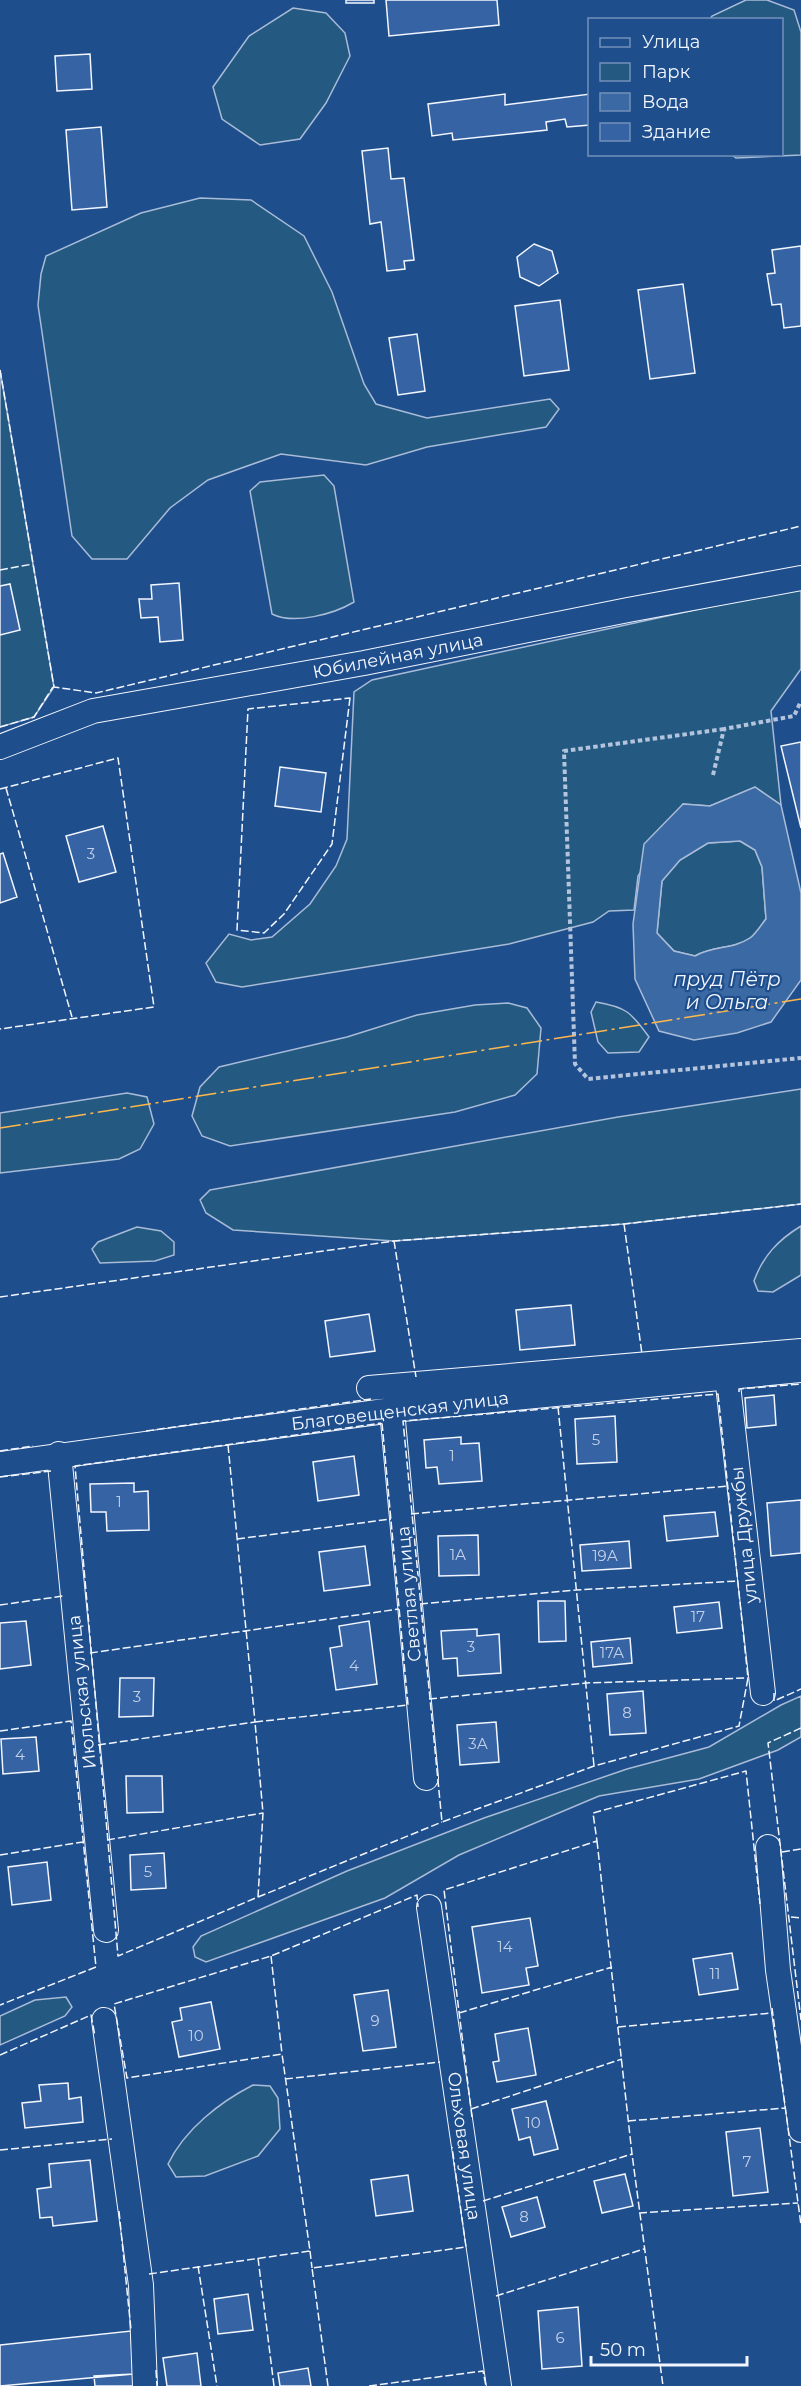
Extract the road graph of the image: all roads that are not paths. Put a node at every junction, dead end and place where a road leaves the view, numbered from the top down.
1 (801, 578) edge
2 (0, 747) edge
3 (801, 1351) edge
4 (801, 1370) edge
5 (726, 1376) junction
6 (369, 1388) dead end
7 (392, 1410) junction
8 (59, 1454) junction
9 (0, 1464) edge
10 (763, 1693) dead end
11 (426, 1778) dead end
12 (768, 1846) dead end
13 (429, 1906) dead end
14 (106, 1930) dead end
15 (104, 2020) dead end
16 (801, 2130) edge
17 (145, 2386) edge
18 (499, 2386) edge

1 - 2 street, Юбилейная улица
3 - 6 street
4 - 5 street, Благовещенская улица
5 - 7 street, Благовещенская улица
5 - 10 street, улица Дружбы
7 - 8 street, Благовещенская улица
7 - 11 street, Светлая улица
8 - 9 street, Благовещенская улица
8 - 14 street, Июльская улица
12 - 16 street
13 - 18 street, Ольховая улица
15 - 17 street

